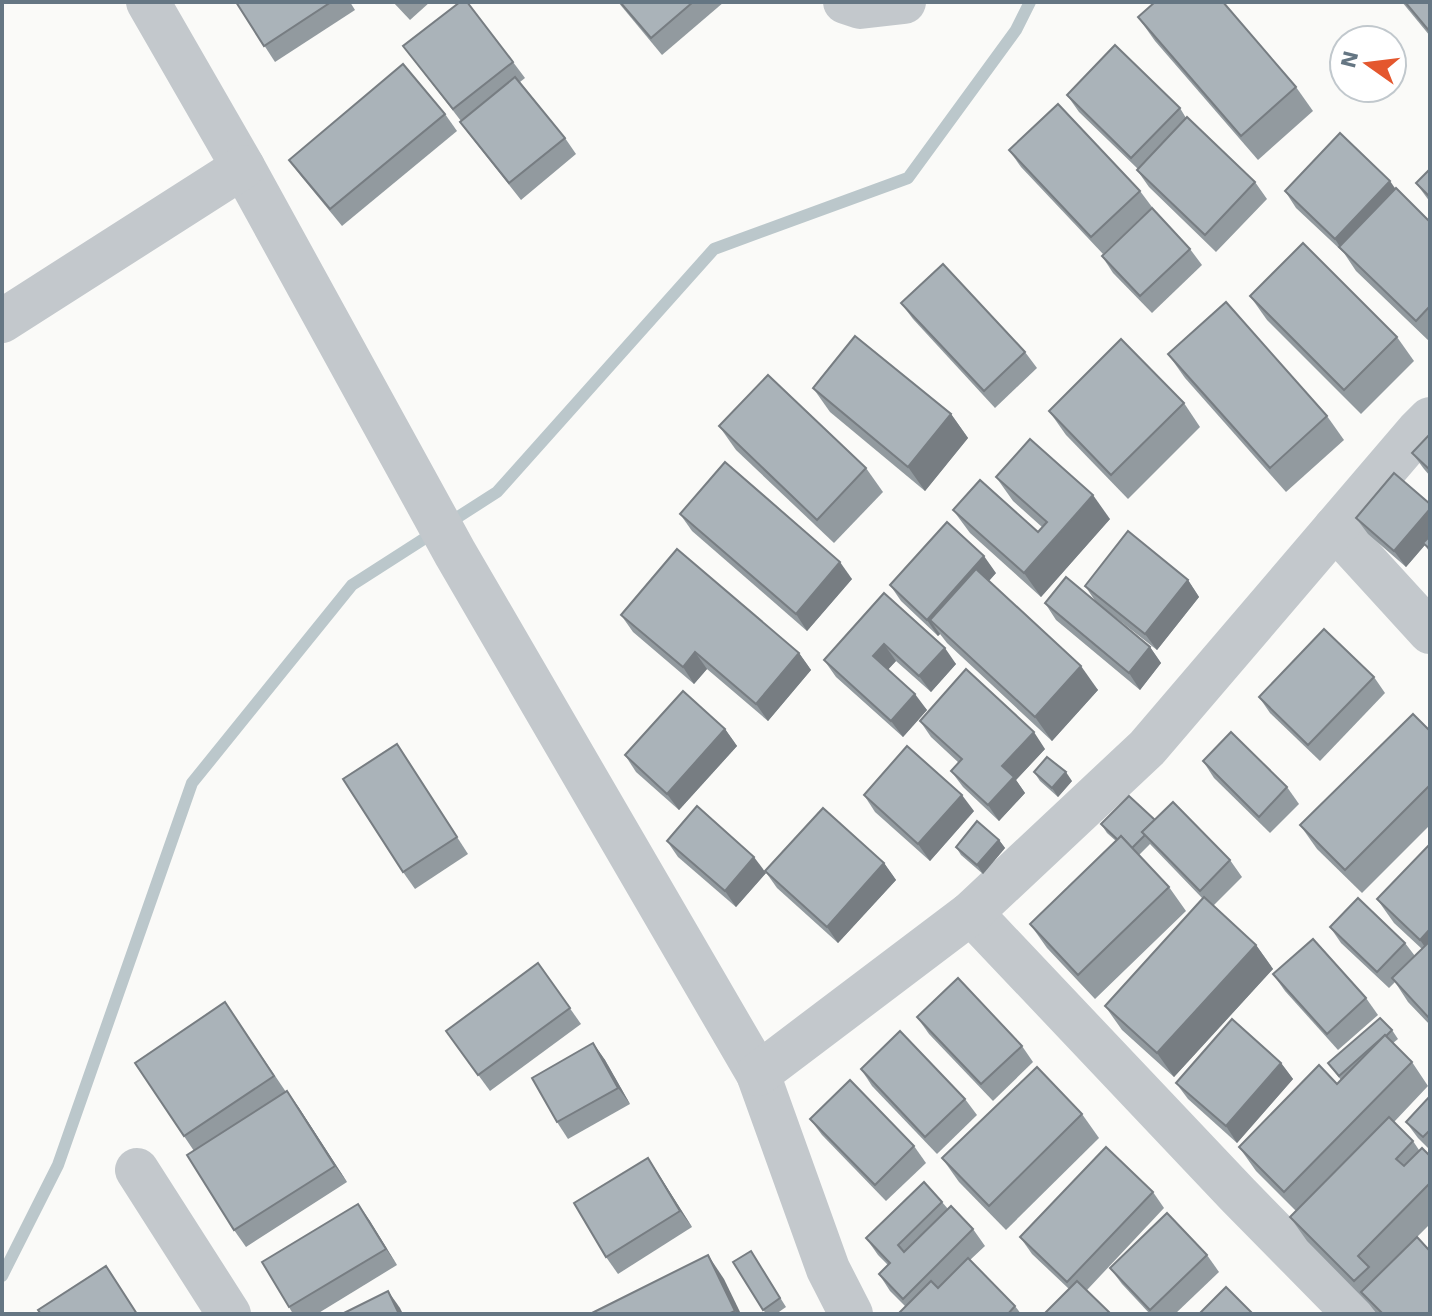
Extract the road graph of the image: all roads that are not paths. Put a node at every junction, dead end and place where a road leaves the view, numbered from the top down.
1 (148, 2) edge
2 (845, 2) edge
3 (904, 2) edge
4 (243, 167) junction
5 (2, 321) edge
6 (1430, 419) edge
7 (1335, 528) junction
8 (1430, 632) edge
9 (971, 913) junction
10 (758, 1074) junction
11 (137, 1170) dead end
12 (229, 1314) edge
13 (851, 1314) edge
14 (1355, 1314) edge

1 - 4 street
2 - 3 street
4 - 5 street
4 - 10 street
6 - 7 street
7 - 8 street
7 - 9 street
9 - 10 street
9 - 14 street
10 - 13 street
11 - 12 street

